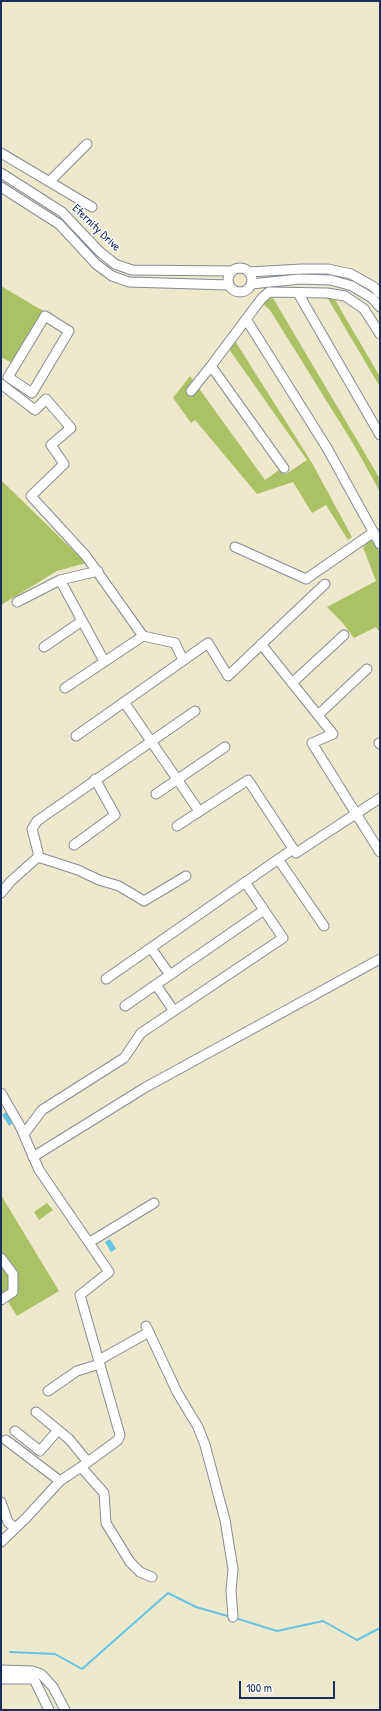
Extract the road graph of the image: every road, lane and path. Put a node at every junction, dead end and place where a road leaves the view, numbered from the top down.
1 (87, 144) dead end
2 (1, 153) edge
3 (1, 173) edge
4 (50, 181) junction
5 (1, 187) edge
6 (92, 207) dead end
7 (231, 271) junction
8 (249, 272) junction
9 (251, 284) junction
10 (229, 285) junction
11 (298, 293) junction
12 (380, 293) edge
13 (380, 307) edge
14 (246, 319) junction
15 (380, 334) edge
16 (211, 366) junction
17 (1, 384) edge
18 (20, 386) junction
19 (191, 391) dead end
20 (15, 394) junction
21 (380, 435) edge
22 (284, 468) dead end
23 (374, 532) junction
24 (380, 544) edge
25 (234, 547) dead end
26 (98, 571) junction
27 (60, 580) junction
28 (325, 584) dead end
29 (17, 602) dead end
30 (82, 621) junction
31 (344, 635) dead end
32 (142, 636) junction
33 (261, 644) junction
34 (44, 647) dead end
35 (183, 660) junction
36 (104, 661) junction
37 (367, 669) dead end
38 (292, 683) junction
39 (65, 688) dead end
40 (124, 702) junction
41 (195, 711) dead end
42 (318, 715) junction
43 (76, 736) dead end
44 (151, 742) junction
45 (225, 747) dead end
46 (95, 779) junction
47 (177, 779) junction
48 (156, 794) dead end
49 (380, 798) edge
50 (199, 811) junction
51 (356, 813) junction
52 (176, 826) dead end
53 (74, 845) dead end
54 (293, 849) junction
55 (380, 852) edge
56 (38, 858) junction
57 (278, 859) junction
58 (186, 876) dead end
59 (245, 882) junction
60 (1, 893) edge
61 (264, 910) junction
62 (324, 926) dead end
63 (151, 948) junction
64 (380, 959) edge
65 (170, 975) junction
66 (106, 979) dead end
67 (156, 985) junction
68 (125, 1006) dead end
69 (174, 1012) junction
70 (1, 1093) edge
71 (24, 1134) junction
72 (33, 1157) junction
73 (154, 1203) dead end
74 (90, 1242) junction
75 (1, 1258) edge
76 (1, 1300) edge
77 (99, 1362) junction
78 (48, 1391) dead end
79 (36, 1412) dead end
80 (58, 1430) junction
81 (15, 1431) dead end
82 (6, 1440) dead end
83 (85, 1465) junction
84 (60, 1481) junction
85 (1, 1502) edge
86 (15, 1528) junction
87 (1, 1542) edge
88 (152, 1576) dead end
89 (234, 1617) dead end
90 (1, 1670) edge
91 (1, 1680) edge
92 (63, 1707) edge
93 (50, 1710) edge

1 - 4 street
2 - 4 street
3 - 7 street, Eternity Drive
4 - 6 street
5 - 10 street, Eternity Drive
7 - 8 street, Eternity Drive
7 - 10 street
8 - 9 street
8 - 12 street, Eternity Drive
9 - 10 street, Eternity Drive
9 - 13 street, Eternity Drive
11 - 14 street
11 - 15 street
11 - 21 street
14 - 16 street
14 - 23 street
16 - 19 street
16 - 22 street
17 - 20 street
18 - 18 street
18 - 20 street
20 - 26 street
23 - 24 street
23 - 25 street
26 - 27 street
26 - 32 street
27 - 29 street
27 - 30 street
28 - 33 street
30 - 34 street
30 - 36 street
31 - 38 street
32 - 35 street
32 - 36 street
33 - 35 street
33 - 38 street
35 - 40 street
36 - 39 street
37 - 42 street
38 - 42 street
40 - 43 street
40 - 44 street
41 - 44 street
42 - 51 street
44 - 46 street
44 - 47 street
45 - 47 street
46 - 53 street
46 - 56 street
47 - 48 street
47 - 50 street
49 - 51 street
50 - 52 street
50 - 54 street
51 - 54 street
51 - 55 street
54 - 57 street
56 - 58 street
56 - 60 street
57 - 59 street
57 - 62 street
59 - 61 street
59 - 63 street
61 - 65 street
61 - 69 street
63 - 65 street
63 - 66 street
64 - 72 street
65 - 67 street
67 - 68 street
67 - 69 street
69 - 71 street
70 - 71 street
71 - 72 street
72 - 74 street
73 - 74 street
74 - 77 street
75 - 76 street
77 - 78 street
77 - 83 street
77 - 89 street
79 - 80 street
80 - 81 street
80 - 83 street
82 - 84 street
83 - 84 street
83 - 88 street
84 - 86 street
85 - 86 street
86 - 87 street
90 - 92 street
91 - 93 street
92 - 93 street

